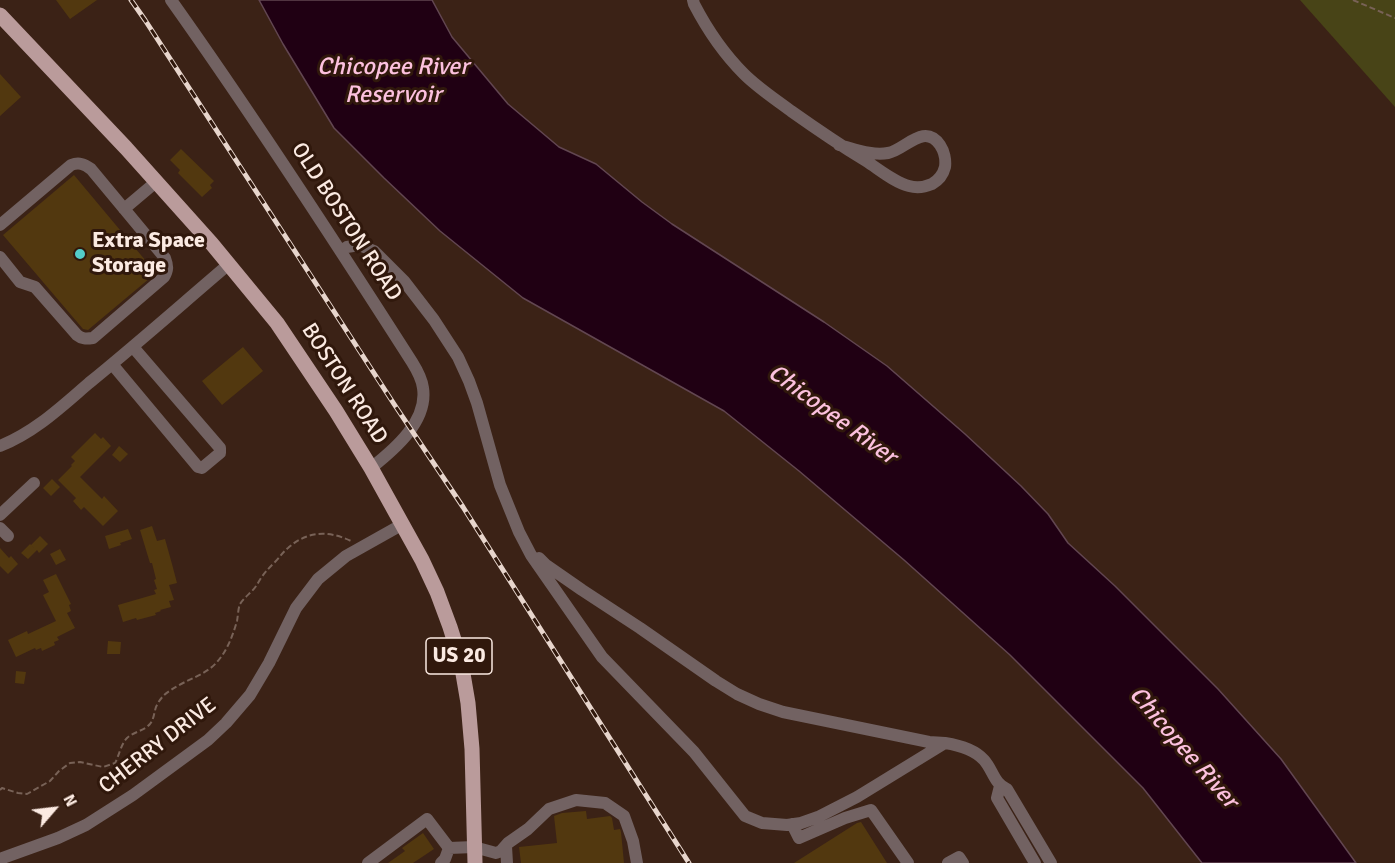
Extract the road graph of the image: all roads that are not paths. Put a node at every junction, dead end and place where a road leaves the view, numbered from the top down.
1 (171, 0) edge
2 (693, 0) edge
3 (0, 15) edge
4 (839, 145) junction
5 (156, 182) junction
6 (124, 209) junction
7 (0, 225) edge
8 (341, 251) junction
9 (0, 257) edge
10 (228, 264) junction
11 (133, 347) junction
12 (112, 364) junction
13 (0, 446) edge
14 (371, 468) junction
15 (34, 483) dead end
16 (0, 514) edge
17 (403, 524) junction
18 (527, 546) junction
19 (945, 743) junction
20 (1000, 786) junction
21 (792, 824) junction
22 (506, 846) junction
23 (449, 848) junction
24 (474, 855) edge
25 (0, 859) edge
26 (368, 863) edge
27 (441, 863) edge
28 (507, 863) edge
29 (637, 863) edge
30 (908, 863) edge
31 (948, 863) edge
32 (963, 863) edge
33 (1035, 863) edge
34 (1050, 863) edge

1 - 8 street, OLD BOSTON ROAD
2 - 4 street
3 - 5 main road, BOSTON ROAD / US 20
4 - 4 street
5 - 6 street
5 - 10 main road, BOSTON ROAD / US 20
6 - 7 street
6 - 9 street
8 - 14 street, OLD BOSTON ROAD
8 - 18 street
10 - 11 street
10 - 14 main road, BOSTON ROAD / US 20
11 - 12 street
11 - 12 street
12 - 13 street
14 - 17 main road, BOSTON ROAD / US 20
15 - 16 street
17 - 24 main road, BOSTON ROAD / US 20
17 - 25 street, CHERRY DRIVE
18 - 19 street
18 - 21 street
19 - 20 street
19 - 21 street
20 - 33 street
20 - 34 street
21 - 30 street
22 - 24 street
22 - 28 street
22 - 29 street
23 - 24 street
23 - 26 street
23 - 27 street
31 - 32 street

